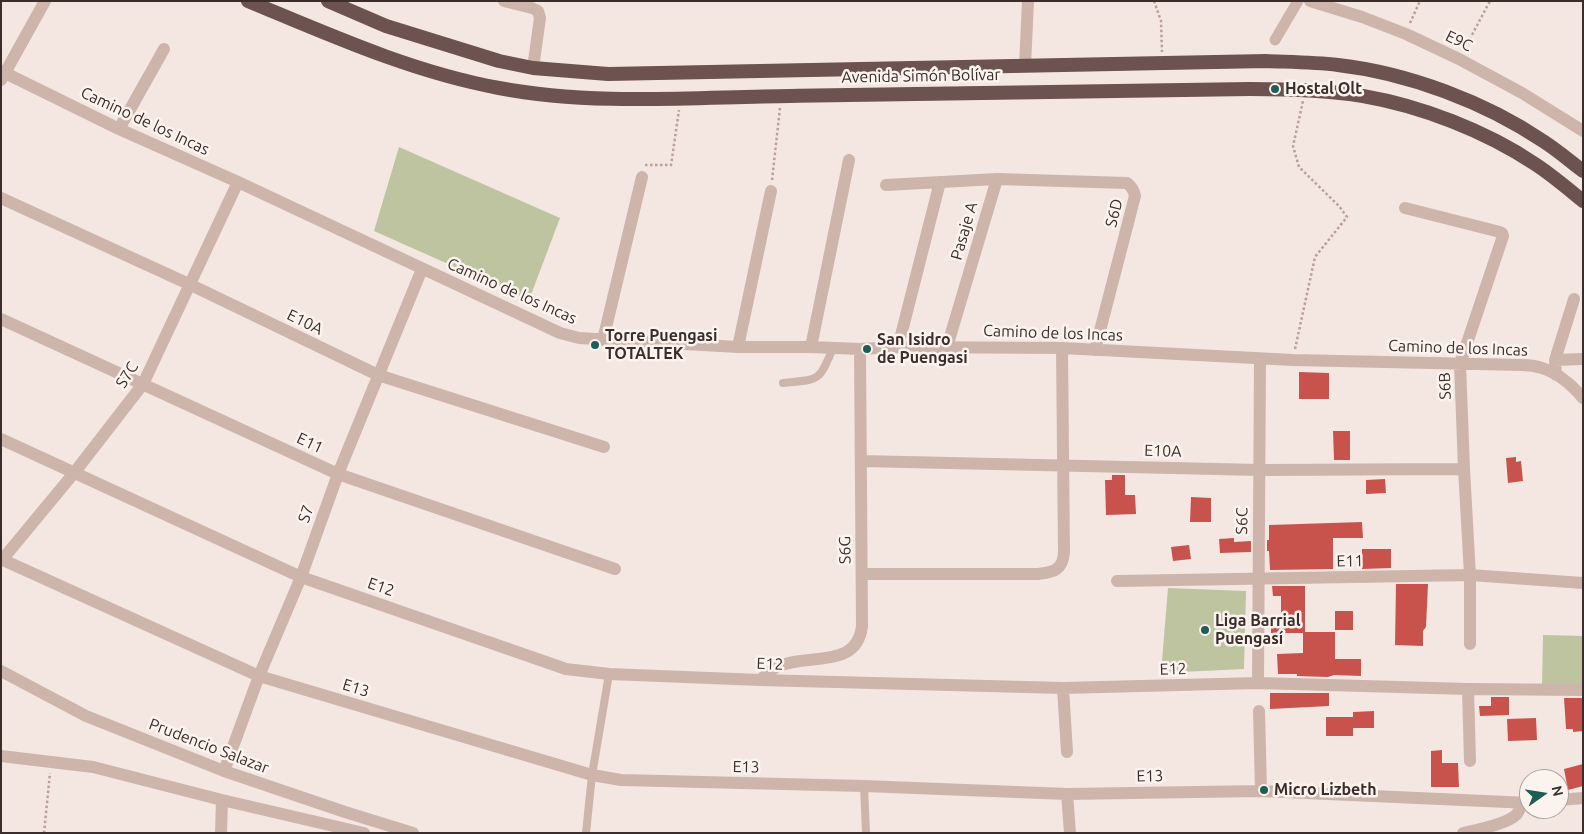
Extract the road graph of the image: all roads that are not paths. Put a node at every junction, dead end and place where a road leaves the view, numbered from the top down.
1 (45, 1) edge
2 (248, 1) edge
3 (328, 1) edge
4 (504, 1) edge
5 (1028, 1) edge
6 (1298, 1) edge
7 (1310, 1) edge
8 (1275, 40) dead end
9 (164, 49) dead end
10 (1025, 66) junction
11 (533, 68) junction
12 (2, 74) edge
13 (119, 128) junction
14 (1583, 131) edge
15 (848, 160) dead end
16 (1583, 170) edge
17 (642, 177) road end
18 (997, 179) junction
19 (238, 182) junction
20 (940, 182) junction
21 (886, 185) dead end
22 (771, 191) road end
23 (1, 198) edge
24 (1583, 201) edge
25 (1405, 208) dead end
26 (422, 269) junction
27 (191, 285) junction
28 (1574, 299) dead end
29 (1, 319) edge
30 (603, 340) junction
31 (738, 347) junction
32 (811, 347) junction
33 (898, 347) junction
34 (947, 347) junction
35 (833, 348) junction
36 (1062, 348) junction
37 (860, 350) junction
38 (1095, 350) junction
39 (1260, 359) junction
40 (1583, 359) edge
41 (1555, 360) junction
42 (1460, 364) junction
43 (378, 375) junction
44 (1556, 375) junction
45 (783, 383) dead end
46 (143, 384) junction
47 (1583, 398) edge
48 (1, 439) edge
49 (604, 448) dead end
50 (861, 460) junction
51 (1063, 465) junction
52 (1464, 469) junction
53 (1260, 470) junction
54 (74, 473) junction
55 (338, 474) junction
56 (2, 559) edge
57 (615, 569) dead end
58 (862, 574) junction
59 (1470, 575) junction
60 (301, 576) junction
61 (1258, 578) junction
62 (1117, 581) dead end
63 (1583, 583) edge
64 (1470, 644) dead end
65 (1, 672) edge
66 (609, 674) junction
67 (259, 676) junction
68 (760, 680) junction
69 (1258, 683) junction
70 (1063, 688) junction
71 (1468, 689) junction
72 (1583, 690) edge
73 (1259, 711) dead end
74 (1067, 752) dead end
75 (1, 756) edge
76 (1470, 761) dead end
77 (224, 770) junction
78 (592, 775) junction
79 (864, 786) junction
80 (1261, 791) junction
81 (1067, 794) junction
82 (1583, 798) edge
83 (1569, 799) edge
84 (222, 800) junction
85 (1519, 803) edge
86 (1519, 812) edge
87 (221, 833) edge
88 (364, 833) edge
89 (413, 833) edge
90 (586, 833) edge
91 (866, 833) edge
92 (1070, 833) edge
93 (1464, 833) edge

1 - 12 street
2 - 24 highway, Avenida Simón Bolívar
3 - 11 highway, Avenida Simón Bolívar
4 - 11 street
5 - 10 street
6 - 8 street
7 - 14 street, E9C
9 - 13 street
10 - 11 highway, Avenida Simón Bolívar
10 - 16 highway, Avenida Simón Bolívar
12 - 13 street, Camino de los Incas
13 - 19 street, Camino de los Incas
15 - 32 street
17 - 30 street
18 - 20 street, Pasaje A
18 - 34 street, Pasaje A
18 - 38 street, S6D
19 - 26 street, Camino de los Incas
19 - 27 street, S7C
20 - 21 street, Pasaje A
20 - 33 street
22 - 31 street
23 - 27 street, E10A
25 - 42 street, S6B
26 - 30 street, Camino de los Incas
26 - 43 street, S7
27 - 43 street, E10A
27 - 46 street, S7C
28 - 41 street
29 - 46 street, E11
30 - 31 street, Camino de los Incas
31 - 32 street, Camino de los Incas
32 - 35 street, Camino de los Incas
33 - 34 street, Camino de los Incas
33 - 37 street, Camino de los Incas
34 - 36 street, Camino de los Incas
35 - 37 street, Camino de los Incas
35 - 45 lane
36 - 38 street, Camino de los Incas
36 - 51 street
37 - 50 street, S6G
38 - 39 street, Camino de los Incas
39 - 42 street, Camino de los Incas
39 - 53 street, S6C
40 - 41 street
41 - 44 street
42 - 44 street, Camino de los Incas
42 - 52 street, S6B
43 - 49 street, E10A
43 - 55 street, S7
44 - 47 street, Camino de los Incas
46 - 54 street, S7C
46 - 55 street, E11
48 - 54 street, E12
50 - 51 street, E10A
50 - 58 street, S6G
51 - 53 street, E10A
51 - 58 street
52 - 53 street, E10A
52 - 59 street, S6B
53 - 61 street, S6C
54 - 56 street, S7C
54 - 60 street, E12
55 - 57 street, E11
55 - 60 street, S7
56 - 67 street, E13
58 - 68 street, S6G
59 - 61 street, E11
59 - 63 street, E11
59 - 64 street, S6B
60 - 66 street, E12
60 - 67 street, S7
61 - 62 street, E11
61 - 69 street, S6C
65 - 77 street, Prudencio Salazar
66 - 68 street, E12
66 - 78 lane
67 - 77 street, S7
67 - 78 street, E13
68 - 70 street, E12
69 - 70 street, E12
69 - 71 street, E12
70 - 74 street
71 - 72 street, E12
71 - 76 street
73 - 80 street
75 - 84 street
77 - 89 street, Prudencio Salazar
78 - 79 street, E13
78 - 90 lane
79 - 81 street, E13
79 - 91 lane
80 - 81 street, E13
80 - 85 street, E13
81 - 92 street
82 - 83 street
84 - 87 street
84 - 88 street
86 - 93 street

